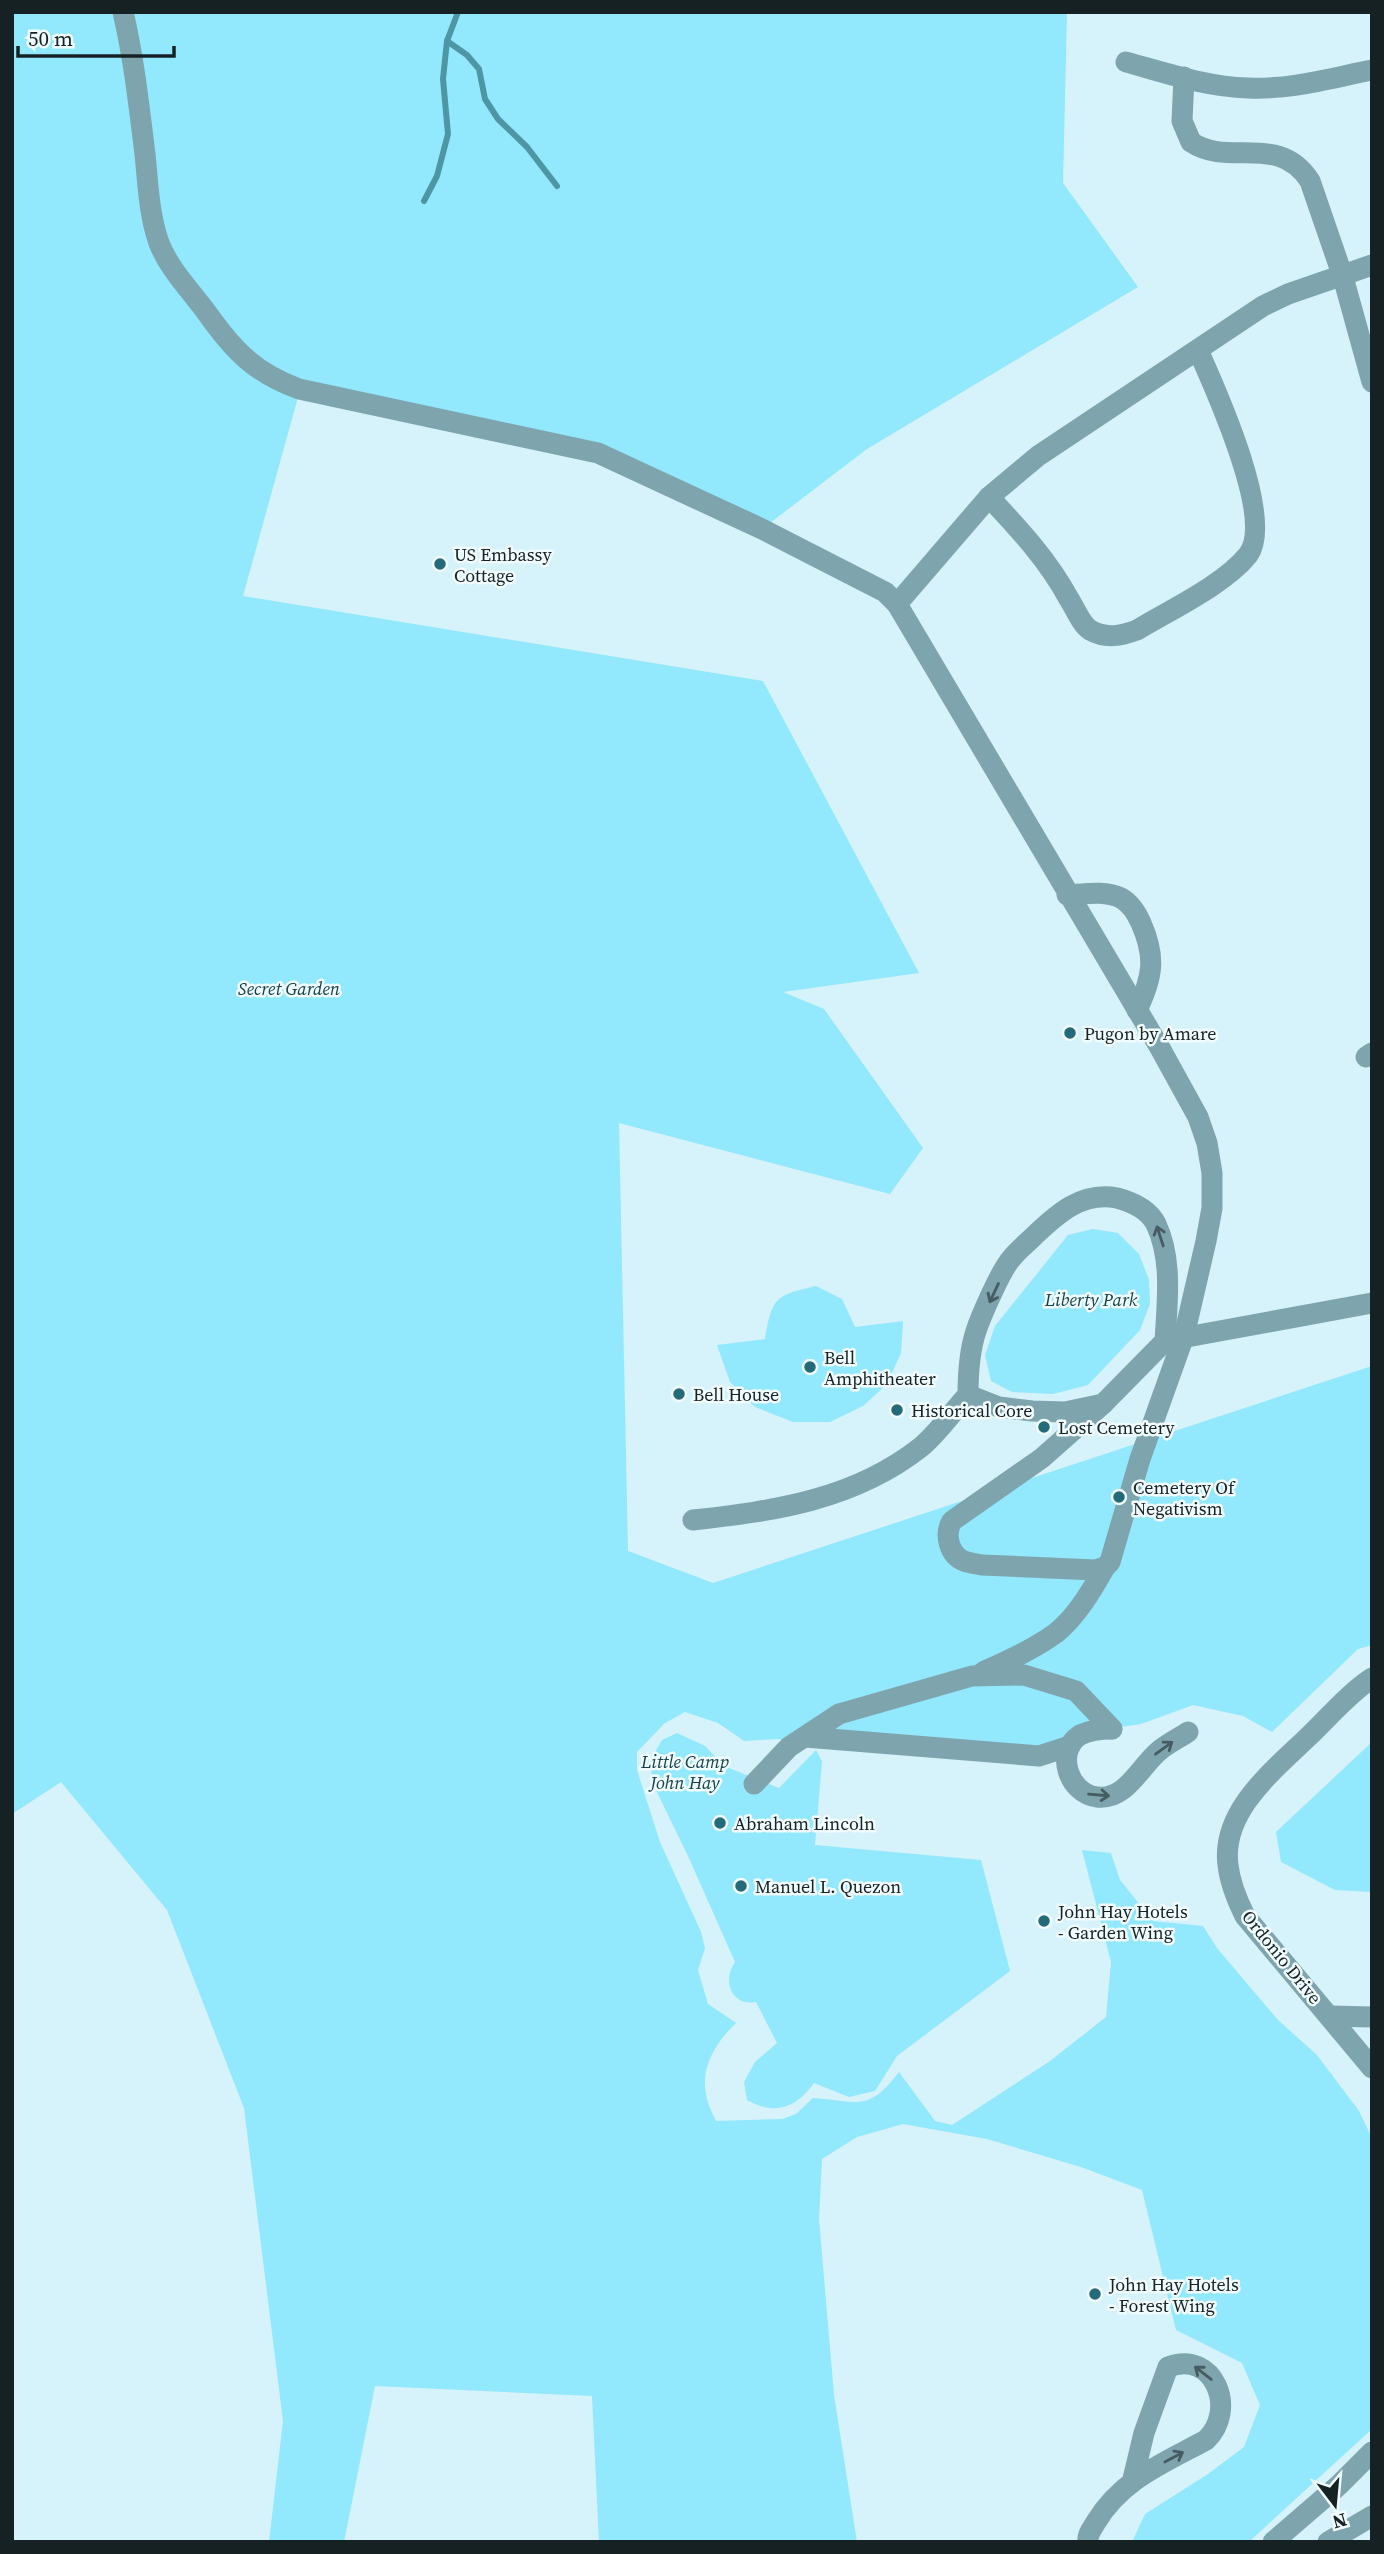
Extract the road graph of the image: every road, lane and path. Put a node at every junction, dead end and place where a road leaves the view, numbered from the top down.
1 (123, 12) edge
2 (1126, 62) dead end
3 (1372, 70) edge
4 (1184, 78) junction
5 (1372, 265) edge
6 (1343, 277) junction
7 (1198, 350) junction
8 (1372, 382) edge
9 (989, 497) junction
10 (897, 604) junction
11 (1067, 895) junction
12 (1137, 1010) junction
13 (1372, 1303) edge
14 (1174, 1338) junction
15 (968, 1395) junction
16 (1103, 1404) junction
17 (693, 1520) dead end
18 (1105, 1567) junction
19 (972, 1676) junction
20 (1372, 1678) edge
21 (1188, 1732) dead end
22 (805, 1737) junction
23 (1069, 1752) junction
24 (754, 1784) dead end
25 (1330, 2016) junction
26 (1372, 2017) edge
27 (1372, 2068) edge
28 (1372, 2452) edge
29 (1133, 2479) junction
30 (1372, 2516) edge
31 (1088, 2542) edge
32 (1273, 2542) edge
33 (1328, 2542) edge

1 - 10 street
2 - 4 street
3 - 4 street
4 - 6 street
5 - 6 street
6 - 7 street
6 - 8 street
7 - 9 street
7 - 9 street
9 - 10 street
10 - 11 street
11 - 12 street
11 - 12 street
12 - 14 street
13 - 14 street
14 -> 15 street
14 - 16 street
14 - 18 street
15 - 16 street
15 - 17 street
16 - 18 street
18 - 19 street
19 - 22 street
19 - 23 street
20 - 25 street, Ordonio Drive
23 -> 21 street
22 - 23 street
22 - 24 street
25 - 26 street
25 - 27 street, Ordonio Drive
28 - 32 street
29 -> 29 street
29 - 31 street
30 - 33 street

